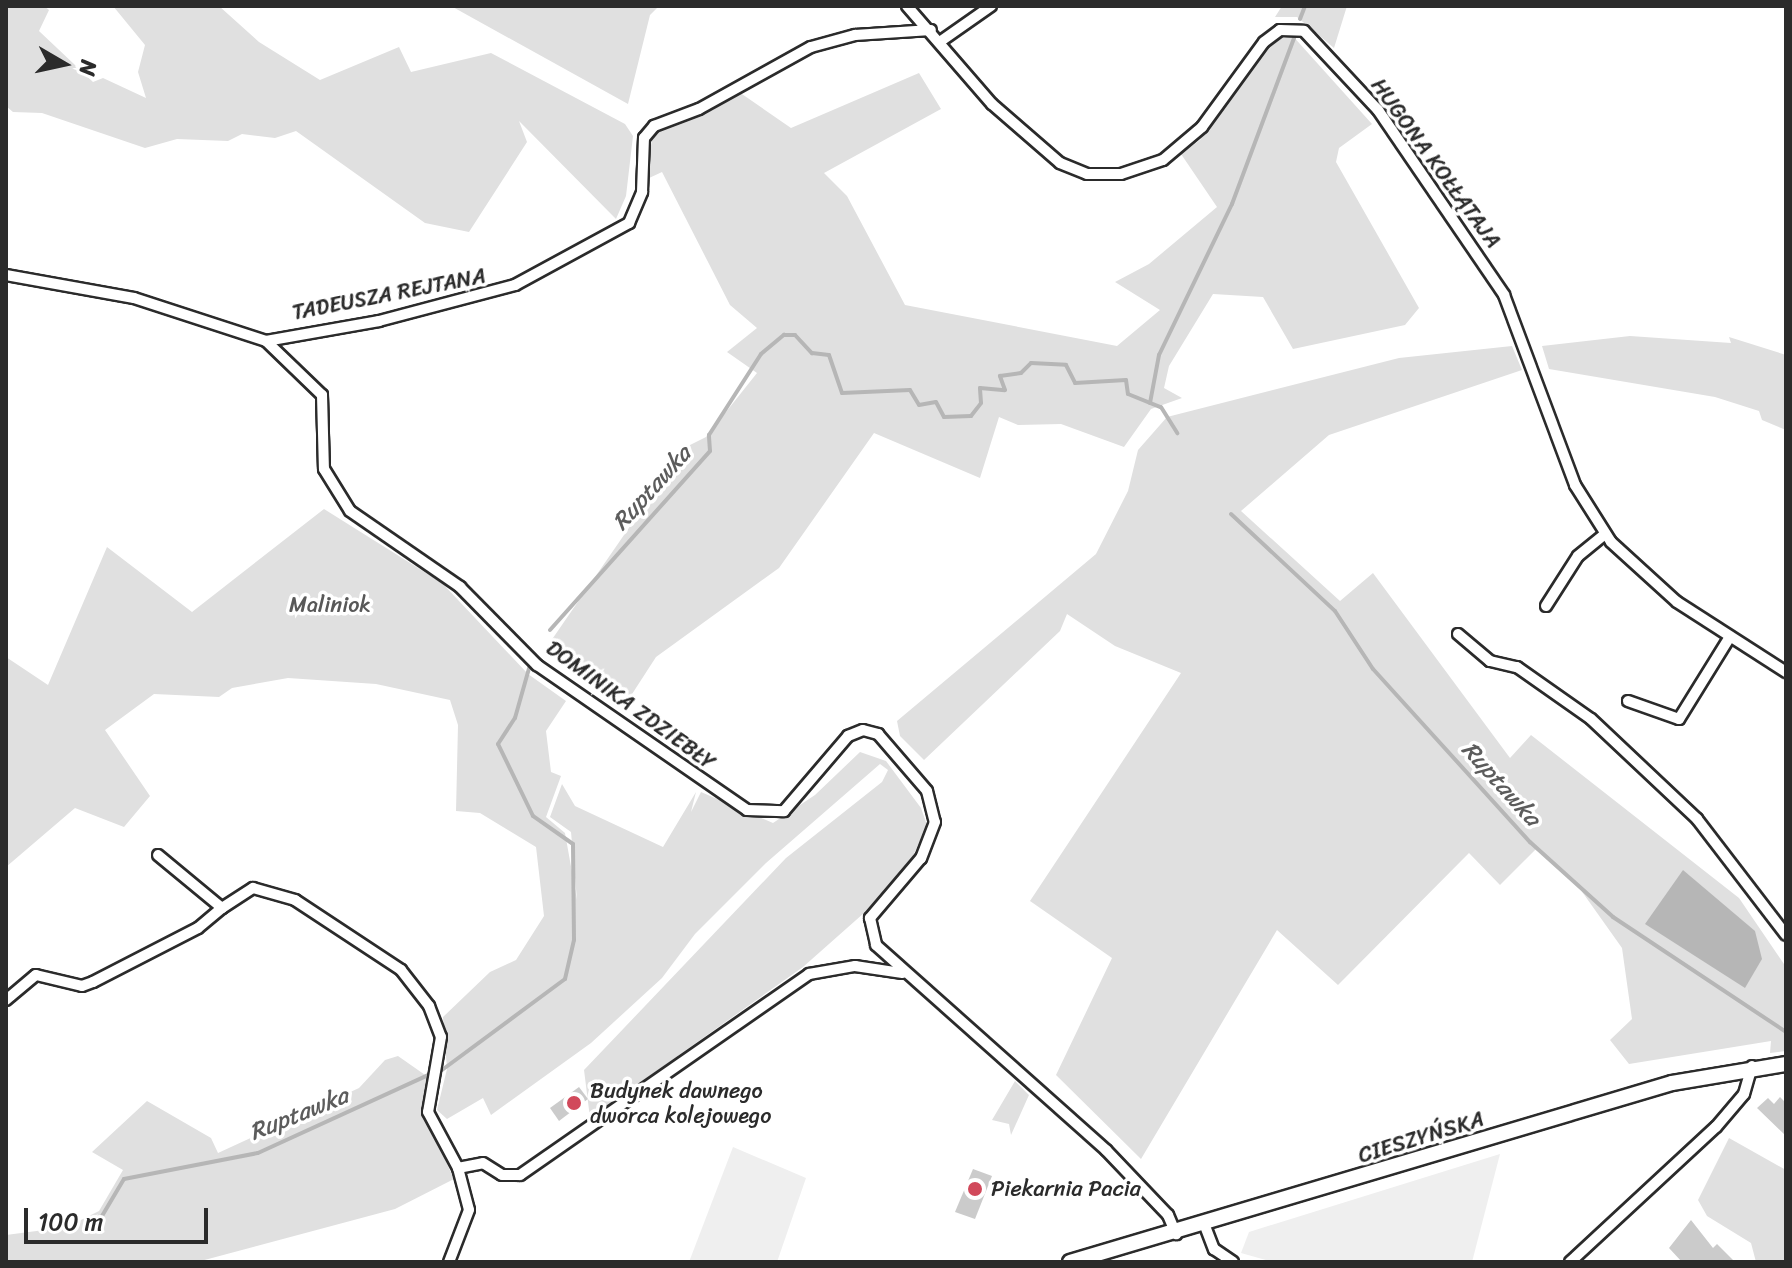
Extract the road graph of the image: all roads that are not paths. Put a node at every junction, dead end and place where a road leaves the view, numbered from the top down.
1 (907, 6) edge
2 (991, 6) edge
3 (931, 30) junction
4 (941, 41) junction
5 (6, 275) edge
6 (266, 341) junction
7 (1605, 534) junction
8 (1546, 606) dead end
9 (1458, 634) dead end
10 (1728, 640) junction
11 (1786, 672) edge
12 (1628, 701) dead end
13 (158, 855) dead end
14 (222, 908) junction
15 (1786, 935) edge
16 (906, 975) junction
17 (6, 1000) edge
18 (1786, 1064) edge
19 (1752, 1066) junction
20 (458, 1168) junction
21 (1205, 1226) junction
22 (1176, 1234) junction
23 (449, 1262) edge
24 (1070, 1262) edge
25 (1233, 1262) edge
26 (1570, 1262) edge

1 - 3 street, HUGONA KOŁŁĄTAJA
2 - 4 street
3 - 4 street, HUGONA KOŁŁĄTAJA
3 - 6 street, TADEUSZA REJTANA
4 - 7 street, HUGONA KOŁŁĄTAJA
5 - 6 street, DOMINIKA ZDZIEBŁY
6 - 16 street, DOMINIKA ZDZIEBŁY
7 - 8 street
7 - 10 street, HUGONA KOŁŁĄTAJA
9 - 15 street
10 - 11 street, HUGONA KOŁŁĄTAJA
10 - 12 street
13 - 14 street
14 - 17 street
14 - 20 street
16 - 20 street, DOMINIKA ZDZIEBŁY
16 - 22 street, DOMINIKA ZDZIEBŁY
18 - 19 main road, CIESZYŃSKA
19 - 21 main road, CIESZYŃSKA
19 - 26 street
20 - 23 street
21 - 22 main road, CIESZYŃSKA
21 - 25 street
22 - 24 main road, CIESZYŃSKA

